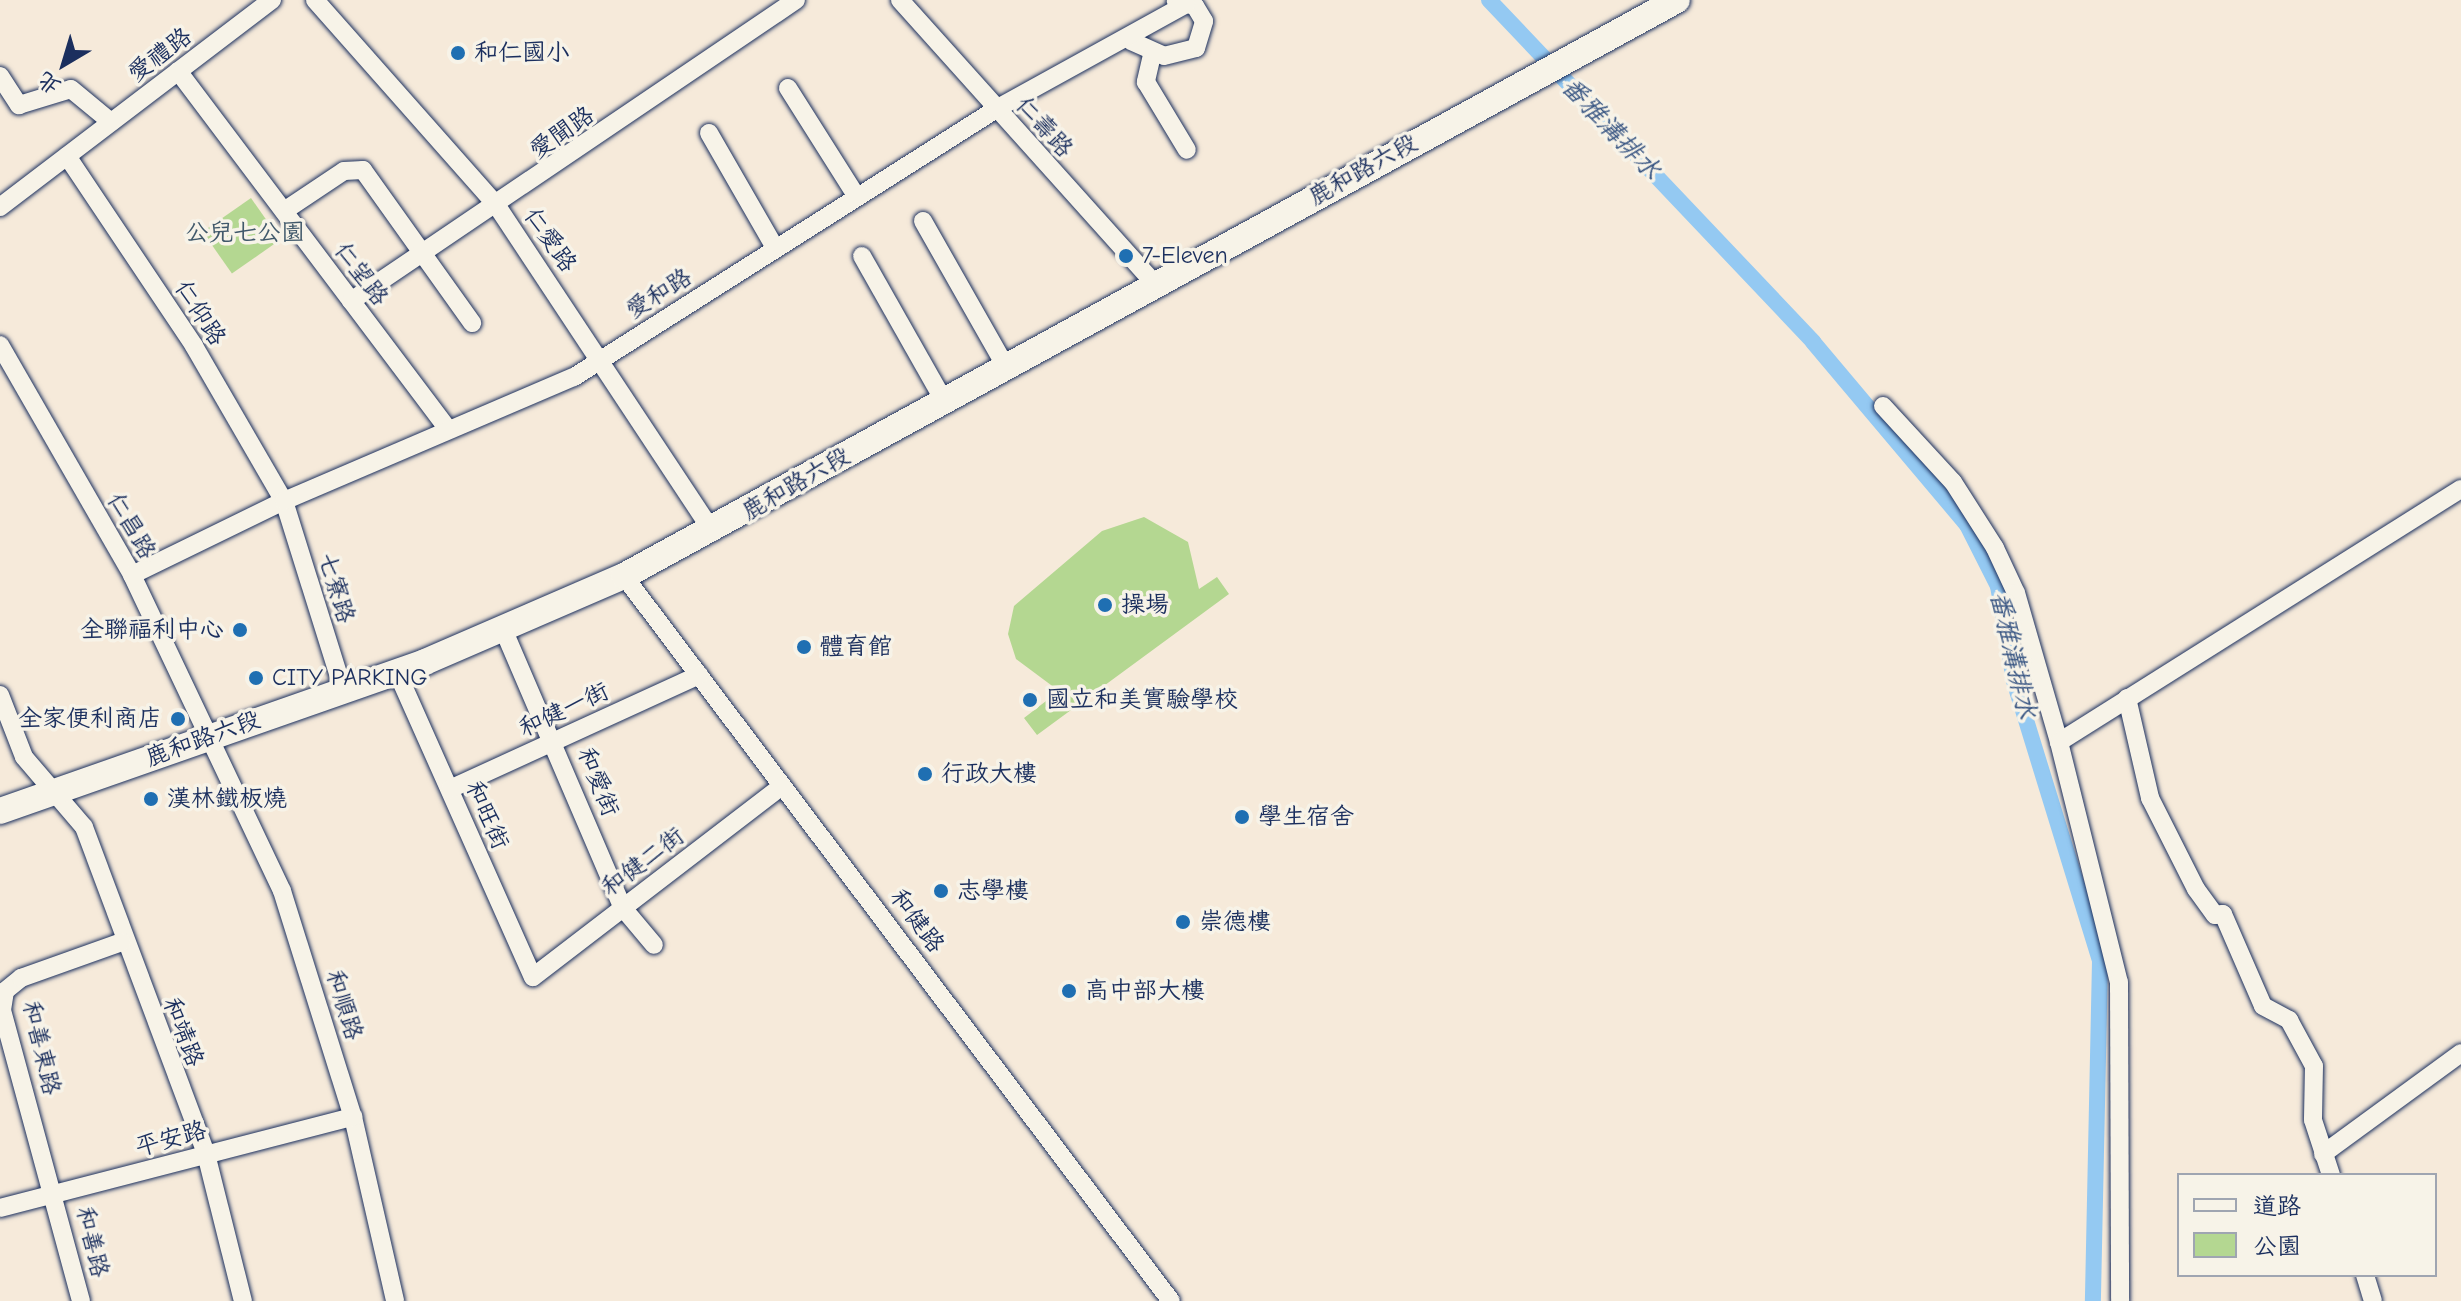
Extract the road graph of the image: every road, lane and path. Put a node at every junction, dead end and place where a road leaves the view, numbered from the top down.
1 (272, 0) edge
2 (315, 0) edge
3 (796, 0) edge
4 (900, 0) edge
5 (1677, 0) edge
6 (1180, 2) edge
7 (1131, 41) junction
8 (1152, 55) junction
9 (178, 71) junction
10 (0, 76) edge
11 (788, 88) dead end
12 (996, 109) junction
13 (111, 122) junction
14 (709, 133) dead end
15 (1187, 150) dead end
16 (67, 156) junction
17 (857, 197) junction
18 (497, 206) junction
19 (0, 207) edge
20 (284, 211) junction
21 (923, 221) dead end
22 (775, 248) junction
23 (424, 255) junction
24 (862, 256) dead end
25 (1155, 284) junction
26 (351, 301) junction
27 (472, 323) dead end
28 (0, 345) edge
29 (600, 359) junction
30 (1006, 367) junction
31 (944, 401) junction
32 (1883, 406) dead end
33 (448, 429) junction
34 (2461, 489) edge
35 (284, 501) junction
36 (713, 532) junction
37 (132, 575) junction
38 (624, 576) junction
39 (504, 631) junction
40 (397, 672) junction
41 (699, 675) junction
42 (343, 689) junction
43 (0, 695) edge
44 (2127, 698) junction
45 (212, 735) junction
46 (555, 741) junction
47 (2059, 742) junction
48 (782, 786) junction
49 (450, 789) junction
50 (53, 792) junction
51 (0, 811) edge
52 (623, 908) junction
53 (122, 942) junction
54 (654, 945) dead end
55 (533, 977) joint
56 (2461, 1053) edge
57 (353, 1117) junction
58 (206, 1154) junction
59 (2323, 1154) junction
60 (2330, 1173) edge
61 (57, 1194) junction
62 (0, 1208) edge
63 (2366, 1277) edge
64 (1172, 1298) edge
65 (81, 1301) edge
66 (243, 1301) edge
67 (395, 1301) edge
68 (2120, 1301) edge
69 (2373, 1301) edge

1 - 9 street, 愛禮路
2 - 18 street, 仁愛路
3 - 18 street, 愛聞路
4 - 12 street, 仁壽路
5 - 25 main road, 鹿和路六段
6 - 7 street, 愛和路
6 - 8 street
7 - 8 street
7 - 12 street, 愛和路
8 - 15 street
9 - 13 street, 愛禮路
9 - 20 street, 仁望路
10 - 13 street
11 - 17 street
12 - 17 street, 愛和路
12 - 25 street, 仁壽路
13 - 16 street, 愛禮路
14 - 22 street
16 - 19 street, 愛禮路
16 - 35 street, 仁仰路
17 - 22 street, 愛和路
18 - 23 street, 愛聞路
18 - 29 street, 仁愛路
20 - 23 street
20 - 26 street, 仁望路
21 - 30 street
22 - 29 street, 愛和路
23 - 26 street, 愛聞路
23 - 27 street
24 - 31 street
25 - 30 main road, 鹿和路六段
26 - 33 street, 仁望路
28 - 37 street, 仁昌路
29 - 33 street, 愛和路
29 - 36 street, 仁愛路
30 - 31 main road, 鹿和路六段
31 - 36 main road, 鹿和路六段
32 - 47 street
33 - 35 street, 愛和路
34 - 44 street
35 - 37 street, 愛和路
35 - 42 street, 七寮路
36 - 38 main road, 鹿和路六段
37 - 45 street, 仁昌路
38 - 39 main road, 鹿和路六段
38 - 41 street, 和健路
39 - 40 main road, 鹿和路六段
39 - 46 street, 和愛街
40 - 42 main road, 鹿和路六段
40 - 49 street, 和旺街
41 - 46 street, 和健一街
41 - 48 street, 和健路
42 - 45 main road, 鹿和路六段
43 - 50 street, 和靖路
44 - 47 street
44 - 59 street
45 - 50 main road, 鹿和路六段
45 - 57 street, 和順路
46 - 49 street, 和健一街
46 - 52 street, 和愛街
47 - 68 street
48 - 52 street, 和健二街
48 - 64 street, 和健路
49 - 55 street, 和旺街
50 - 51 main road, 鹿和路六段
50 - 53 street, 和靖路
52 - 54 street, 和愛街
52 - 55 street, 和健二街
53 - 58 street, 和靖路
53 - 61 street, 和善東路
56 - 59 street
57 - 58 street, 平安路
57 - 67 street, 和順路
58 - 61 street, 平安路
58 - 66 street, 和靖路
59 - 60 street
61 - 62 street, 平安路
61 - 65 street, 和善路
63 - 69 street

